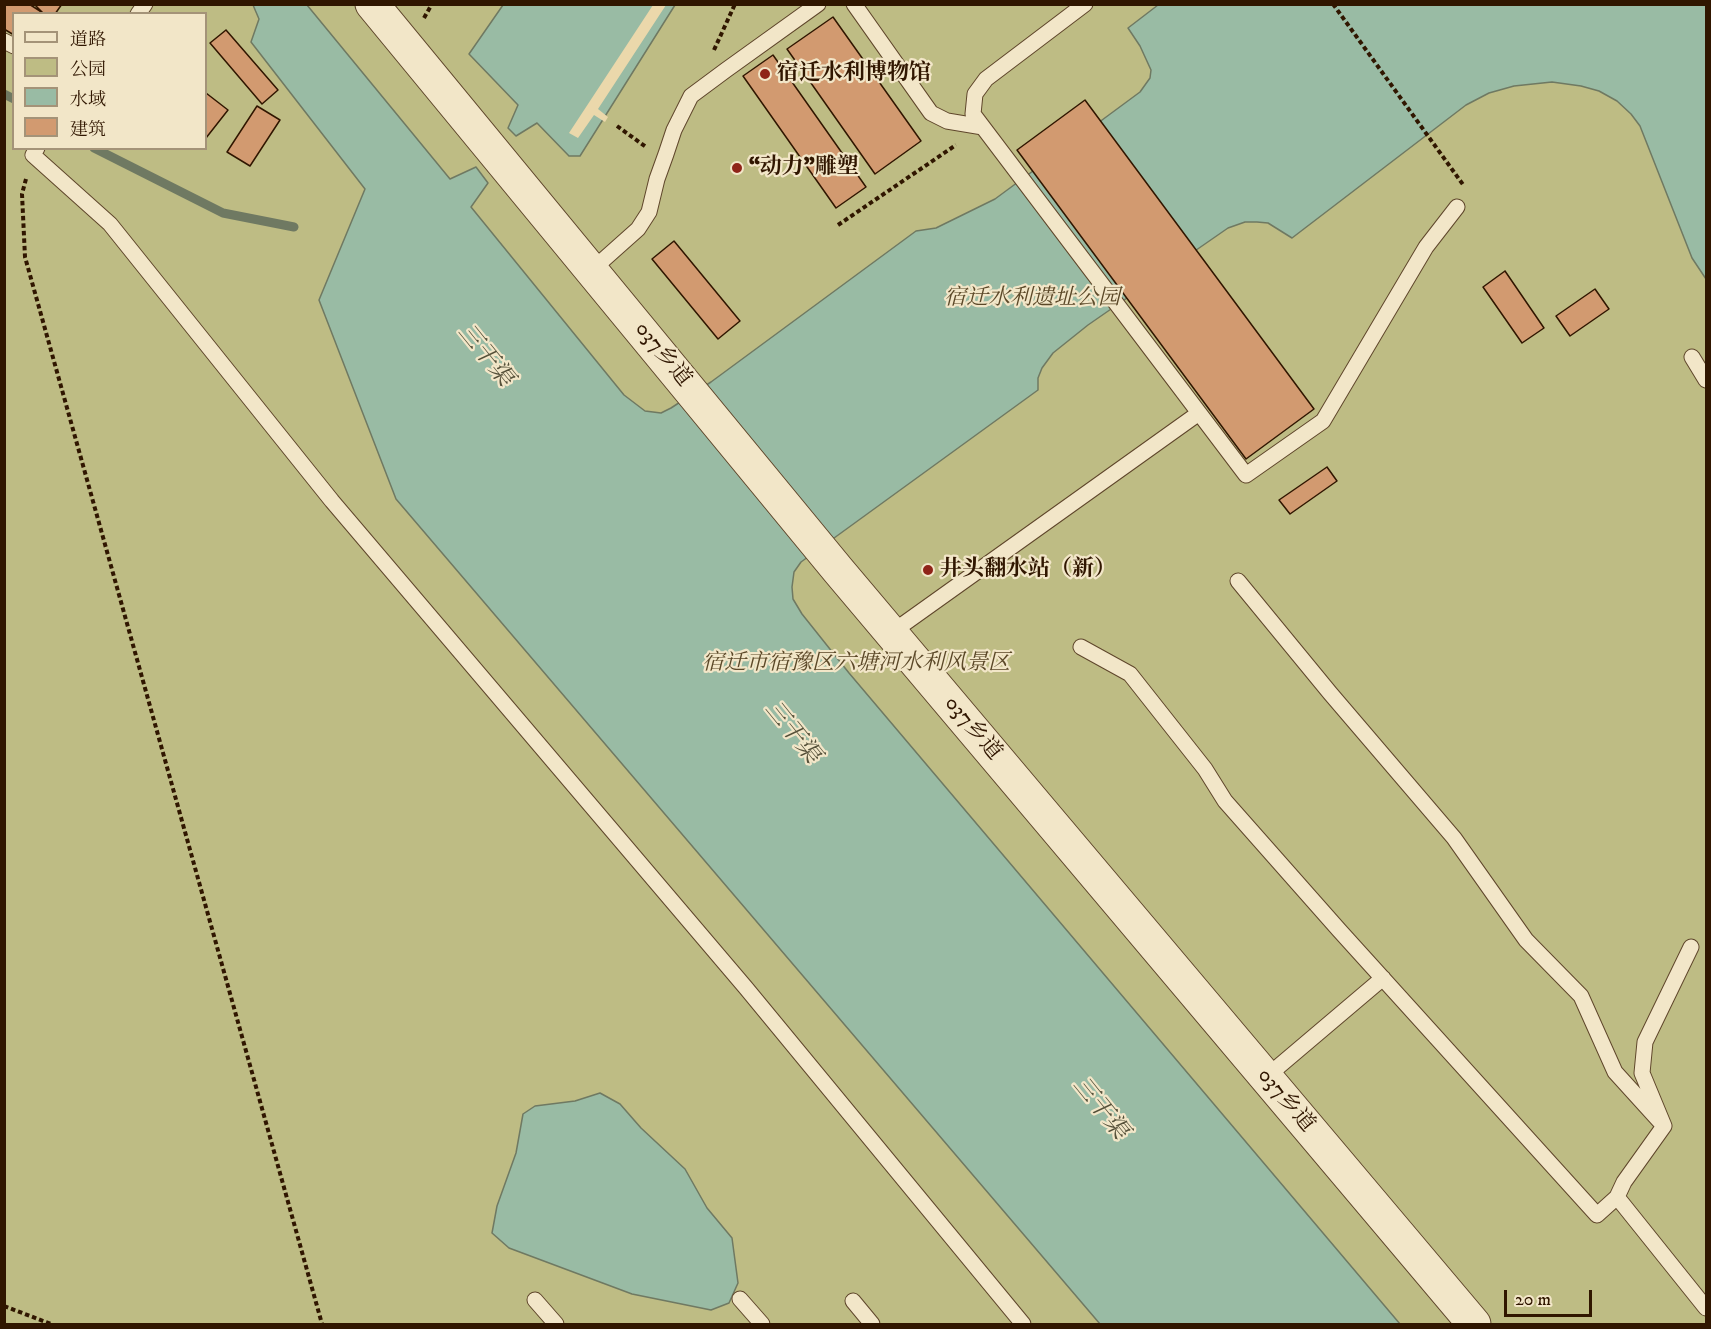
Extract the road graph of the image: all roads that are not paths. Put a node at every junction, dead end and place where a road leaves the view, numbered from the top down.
1 (372, 4) edge
2 (818, 4) edge
3 (854, 4) edge
4 (1085, 4) edge
5 (983, 127) junction
6 (35, 152) edge
7 (1457, 207) road end
8 (592, 270) junction
9 (1692, 357) dead end
10 (1707, 380) edge
11 (1199, 413) junction
12 (1238, 581) dead end
13 (891, 633) junction
14 (1081, 646) dead end
15 (1691, 947) dead end
16 (1383, 978) junction
17 (1265, 1077) junction
18 (1664, 1126) junction
19 (1617, 1197) junction
20 (740, 1299) dead end
21 (535, 1300) dead end
22 (853, 1301) dead end
23 (1707, 1308) edge
24 (556, 1324) edge
25 (762, 1324) edge
26 (872, 1324) edge
27 (1023, 1324) edge
28 (1474, 1324) edge

1 - 8 street, 037乡道
2 - 8 lane
3 - 5 lane
4 - 5 lane
5 - 11 lane
6 - 27 lane
7 - 11 lane
8 - 13 street, 037乡道
9 - 10 lane
11 - 13 lane
12 - 18 lane
13 - 17 street, 037乡道
14 - 16 lane
15 - 18 lane
16 - 17 lane
16 - 19 lane
17 - 28 street, 037乡道
18 - 19 lane
19 - 23 lane
20 - 25 lane
21 - 24 lane
22 - 26 lane

